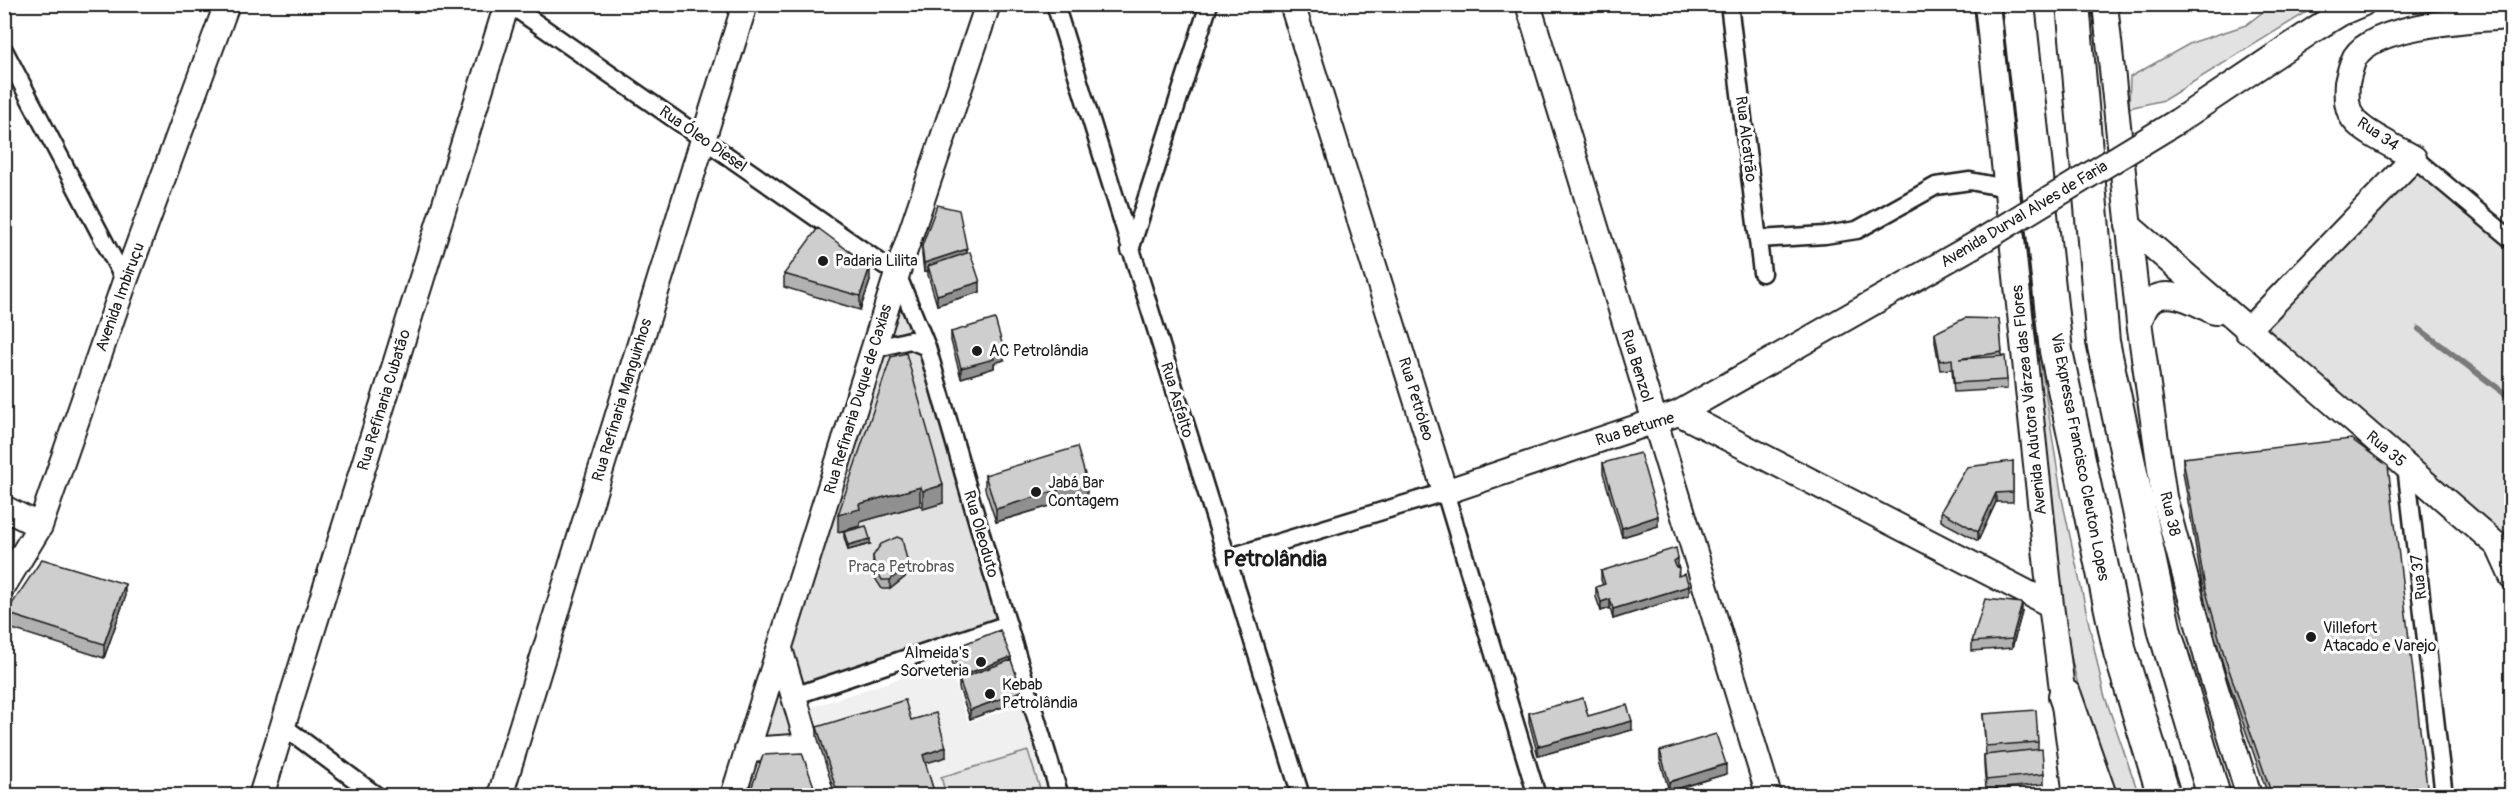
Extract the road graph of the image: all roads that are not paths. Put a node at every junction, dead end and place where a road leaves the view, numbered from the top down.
1 (227, 4) edge
2 (508, 4) edge
3 (745, 4) edge
4 (988, 4) edge
5 (1054, 4) edge
6 (1209, 4) edge
7 (1292, 4) edge
8 (1528, 4) edge
9 (1729, 4) edge
10 (1987, 4) edge
11 (2018, 4) edge
12 (2073, 4) edge
13 (2105, 4) edge
14 (2362, 4) edge
15 (2490, 4) edge
16 (2511, 17) edge
17 (2460, 19) junction
18 (4, 50) edge
19 (703, 139) junction
20 (2414, 158) junction
21 (2006, 188) junction
22 (2128, 225) junction
23 (1759, 239) junction
24 (2511, 240) edge
25 (1130, 250) junction
26 (1762, 273) dead end
27 (897, 274) junction
28 (125, 282) junction
29 (2139, 322) junction
30 (2247, 331) junction
31 (927, 347) junction
32 (874, 349) junction
33 (1679, 413) junction
34 (1654, 422) junction
35 (2406, 466) junction
36 (1445, 492) junction
37 (4, 508) edge
38 (40, 526) junction
39 (1227, 558) junction
40 (2511, 577) edge
41 (4, 585) edge
42 (2051, 605) junction
43 (1008, 624) junction
44 (780, 649) junction
45 (794, 696) junction
46 (2065, 696) junction
47 (282, 726) junction
48 (809, 746) junction
49 (747, 750) junction
50 (261, 795) edge
51 (377, 795) edge
52 (500, 795) edge
53 (733, 795) edge
54 (823, 795) edge
55 (1060, 795) edge
56 (1301, 795) edge
57 (1537, 795) edge
58 (1769, 795) edge
59 (2076, 795) edge
60 (2100, 795) edge
61 (2164, 795) edge
62 (2214, 795) edge
63 (2249, 795) edge
64 (2444, 795) edge

1 - 28 street, Avenida Imbiruçu
2 - 19 street, Rua Óleo Diesel
2 - 47 street, Rua Refinaria Cubatão
3 - 19 street, Rua Refinaria Manguinhos
4 - 27 street, Rua Refinaria Duque de Caxias
5 - 25 street, Rua Asfalto
6 - 25 street
7 - 36 street, Rua Petróleo
8 - 34 street, Rua Benzol
9 - 23 street, Rua Alcatrão
10 - 21 street, Avenida Adutora Várzea das Flores
11 - 61 highway, Via Expressa Francisco Cleuton Lopes
12 - 62 highway
13 - 22 street
14 - 33 street, Avenida Durval Alves de Faria, bridge
15 - 17 street, Rua 34
16 - 17 street, Rua 34
17 - 20 street, Rua 34
18 - 28 street
19 - 27 street, Rua Óleo Diesel
19 - 52 street, Rua Refinaria Manguinhos
20 - 24 street, Rua 34
20 - 30 street
21 - 23 street
21 - 42 street, Avenida Adutora Várzea das Flores
22 - 29 street, Rua 38
22 - 30 street, Rua 35
23 - 26 street, Rua Alcatrão
25 - 39 street, Rua Asfalto
27 - 31 street, Rua Oleoduto
27 - 32 street, Rua Refinaria Duque de Caxias
28 - 38 street, Avenida Imbiruçu
29 - 30 street, Rua 35
29 - 63 street, Rua 38
30 - 35 street, Rua 35
31 - 32 street
31 - 43 street, Rua Oleoduto
32 - 44 street, Rua Refinaria Duque de Caxias
33 - 34 street, Rua Betume
33 - 42 street, Rua Betume
34 - 36 street, Rua Betume
34 - 58 street, Rua Benzol
35 - 40 street, Rua 35
35 - 64 street, Rua 37
36 - 39 street, Rua Betume
36 - 57 street, Rua Petróleo
37 - 38 street
38 - 41 street, Avenida Imbiruçu
39 - 56 street, Rua Asfalto
42 - 46 street, Avenida Adutora Várzea das Flores
43 - 45 street
43 - 55 street, Rua Oleoduto
44 - 45 street
44 - 49 street, Rua Refinaria Duque de Caxias
45 - 48 street
46 - 59 street, Avenida Adutora Várzea das Flores
46 - 60 highway
47 - 50 street, Rua Refinaria Cubatão
47 - 51 street
48 - 49 street
48 - 54 street
49 - 53 street, Rua Refinaria Duque de Caxias

